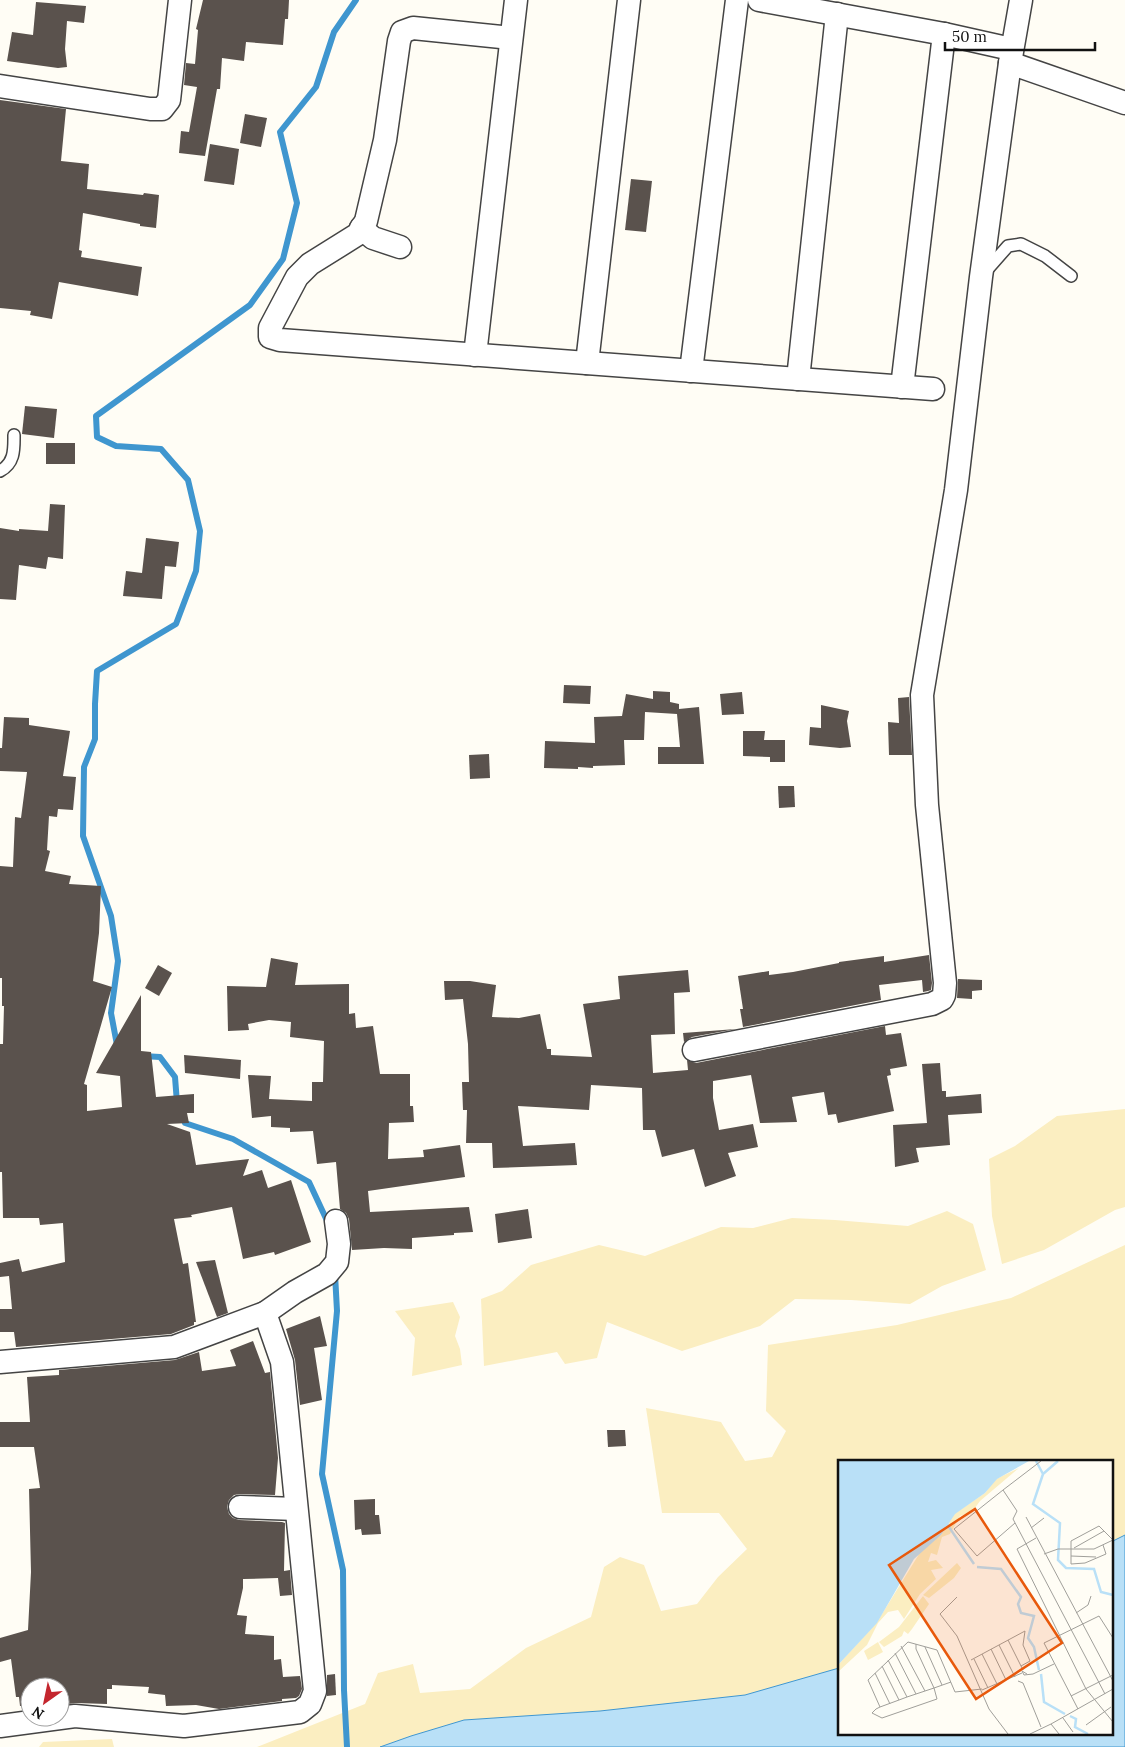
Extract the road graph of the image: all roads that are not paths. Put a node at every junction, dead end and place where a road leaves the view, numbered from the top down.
1 (180, 0) edge
2 (516, 0) edge
3 (629, 0) edge
4 (737, 0) edge
5 (759, 0) edge
6 (1021, 0) edge
7 (838, 14) junction
8 (944, 34) junction
9 (511, 38) junction
10 (1011, 56) junction
11 (0, 86) edge
12 (1125, 104) edge
13 (361, 228) junction
14 (400, 248) dead end
15 (1072, 276) dead end
16 (981, 277) junction
17 (475, 355) junction
18 (587, 363) junction
19 (691, 371) junction
20 (798, 379) junction
21 (902, 387) junction
22 (933, 389) dead end
23 (14, 435) dead end
24 (0, 471) edge
25 (694, 1050) dead end
26 (336, 1222) dead end
27 (265, 1313) junction
28 (0, 1362) edge
29 (240, 1507) dead end
30 (296, 1509) junction
31 (0, 1726) edge

1 - 11 street
2 - 9 street
3 - 18 street
4 - 19 street
5 - 7 street
6 - 10 street
7 - 8 street
7 - 20 street
8 - 10 street
8 - 21 street
9 - 13 street
9 - 17 street
10 - 12 street
10 - 16 street
13 - 14 street
13 - 17 street
15 - 16 lane
16 - 25 street
17 - 18 street
18 - 19 street
19 - 20 street
20 - 21 street
21 - 22 street
23 - 24 lane
26 - 27 street
27 - 28 street
27 - 30 street
29 - 30 street
30 - 31 street

